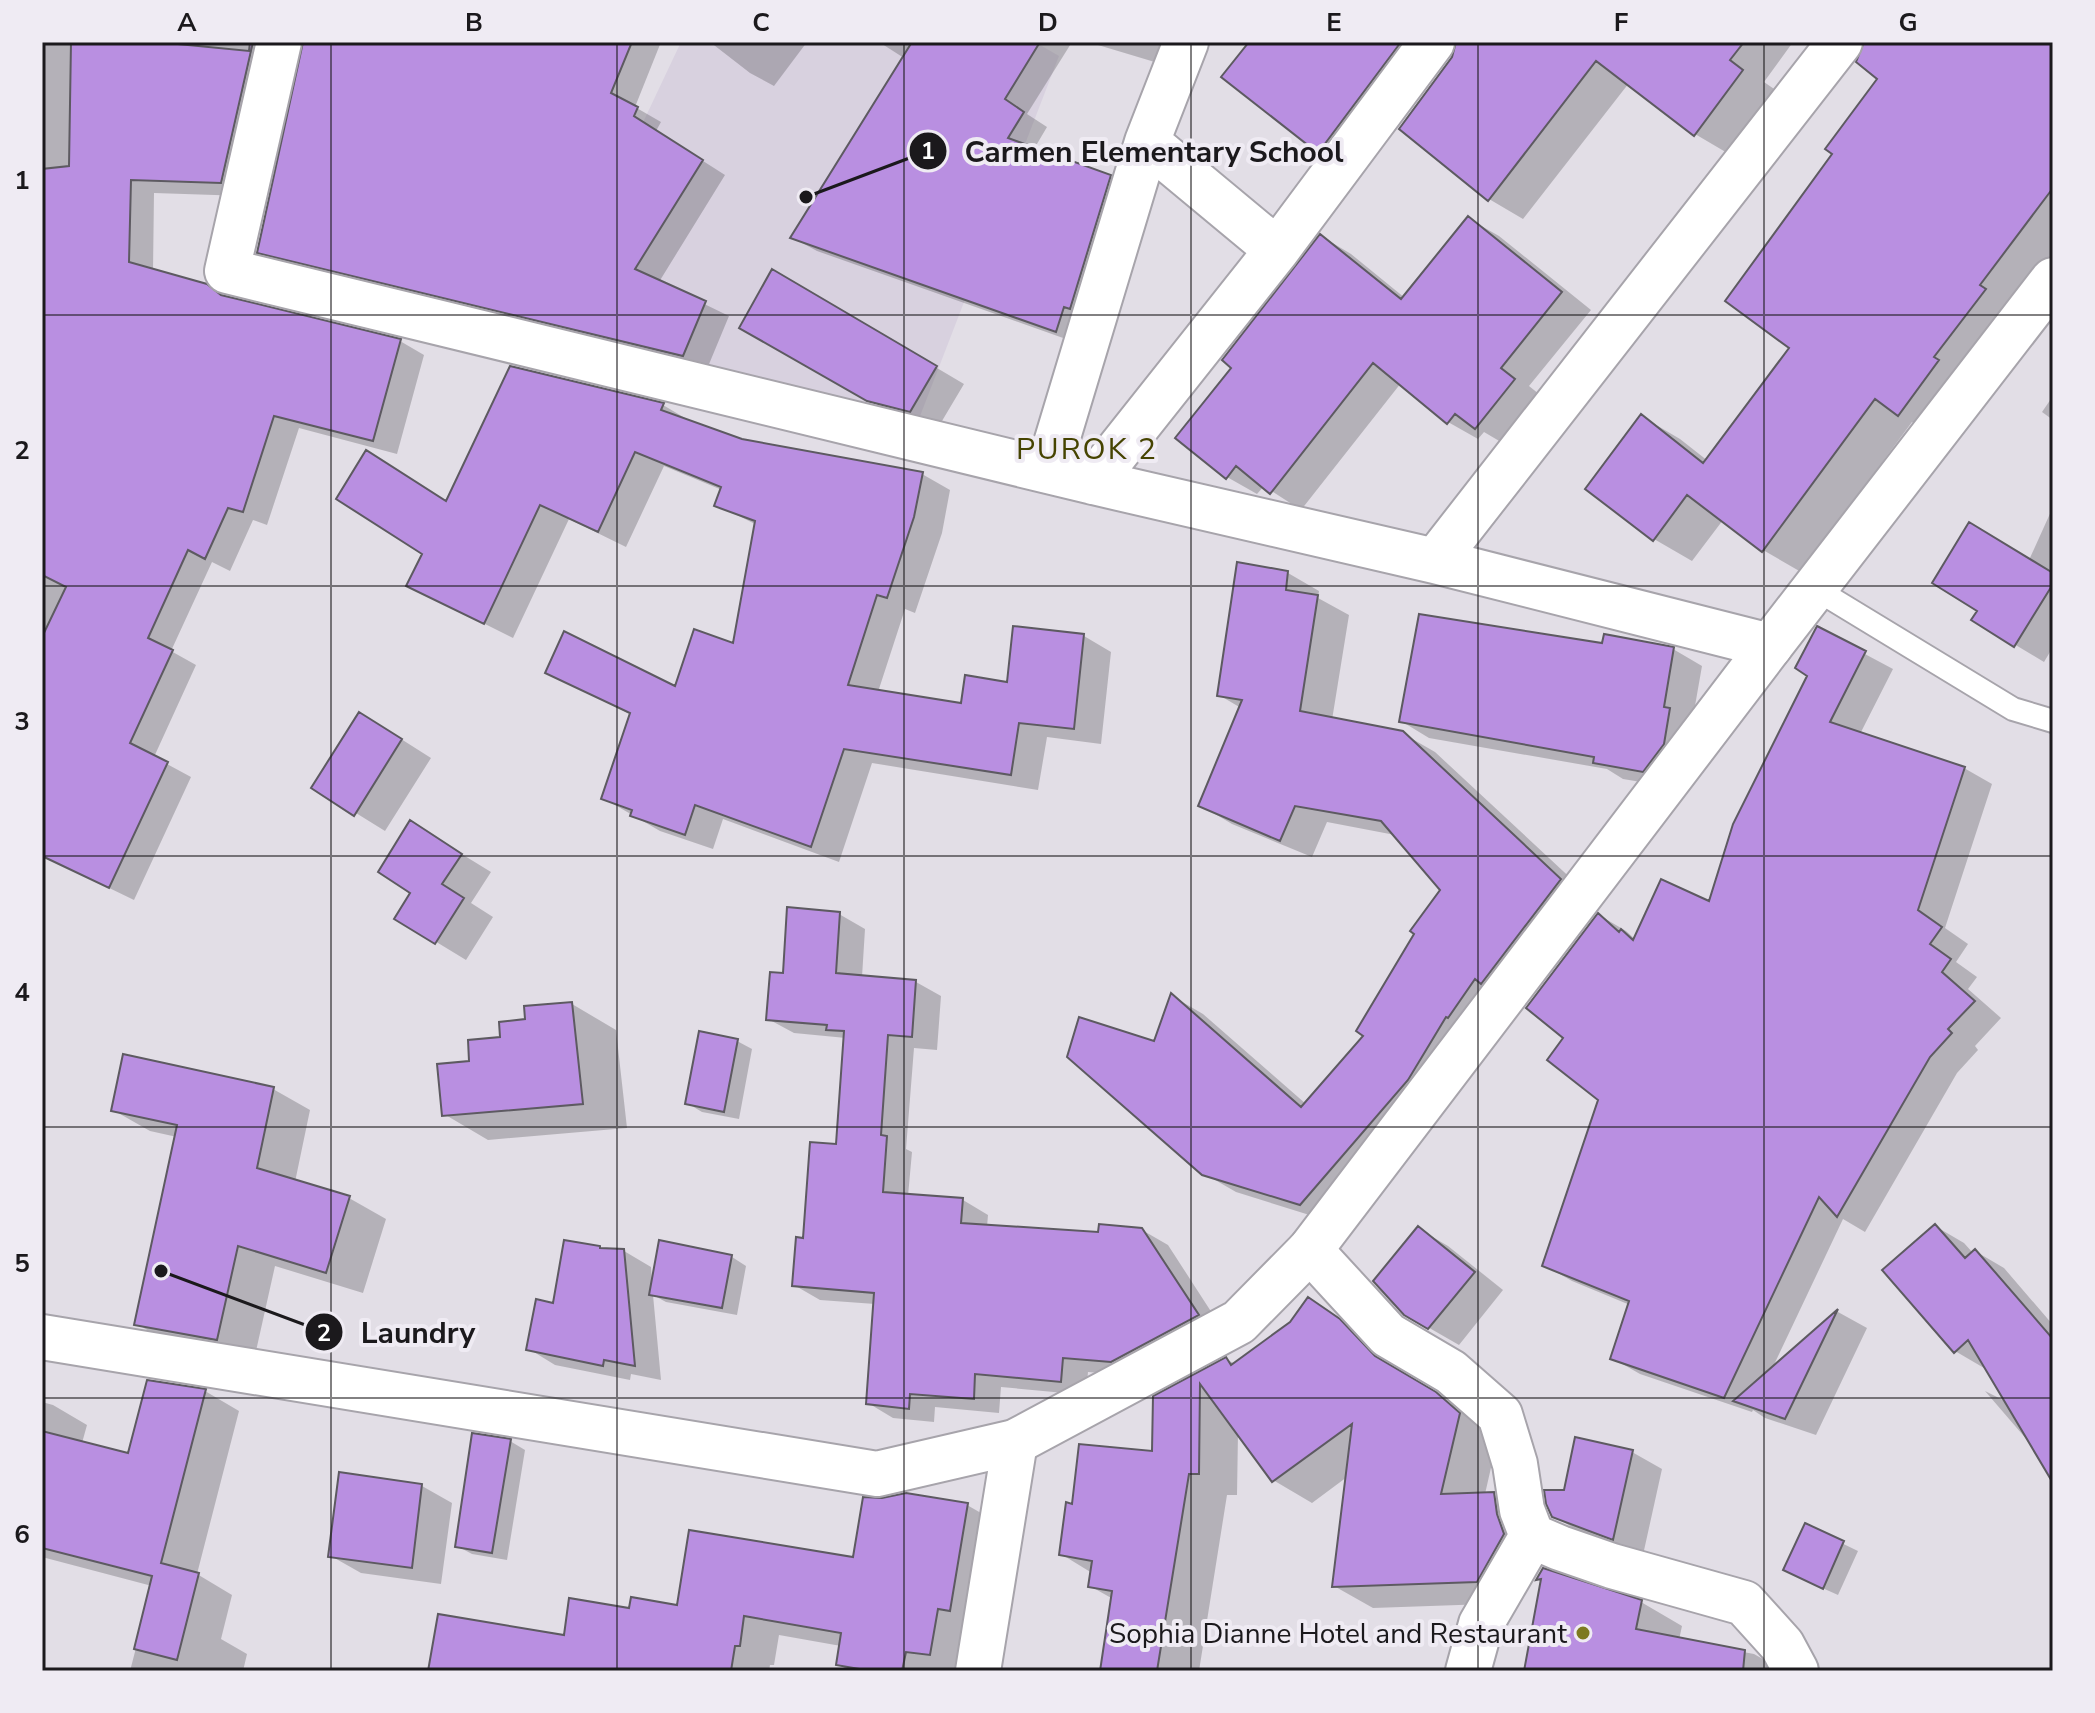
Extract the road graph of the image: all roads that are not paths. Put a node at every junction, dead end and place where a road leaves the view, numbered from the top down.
1 (279, 42) edge
2 (1186, 42) edge
3 (1432, 42) edge
4 (1840, 42) edge
5 (1147, 142) junction
6 (1277, 250) junction
7 (2053, 280) edge
8 (1048, 470) junction
9 (1093, 482) junction
10 (1435, 561) junction
11 (1814, 588) junction
12 (1770, 646) junction
13 (2053, 721) edge
14 (1310, 1250) junction
15 (42, 1337) edge
16 (1015, 1442) junction
17 (1532, 1536) junction
18 (978, 1671) edge
19 (1468, 1671) edge
20 (1796, 1671) edge

1 - 8 street
2 - 5 street
3 - 6 street
4 - 10 street
5 - 6 street
5 - 8 street
6 - 9 street
7 - 11 street
8 - 9 street
9 - 10 street
10 - 12 street
11 - 12 street
11 - 13 lane
12 - 14 street
14 - 16 street
14 - 17 street
15 - 16 street
16 - 18 street
17 - 19 street
17 - 20 street

